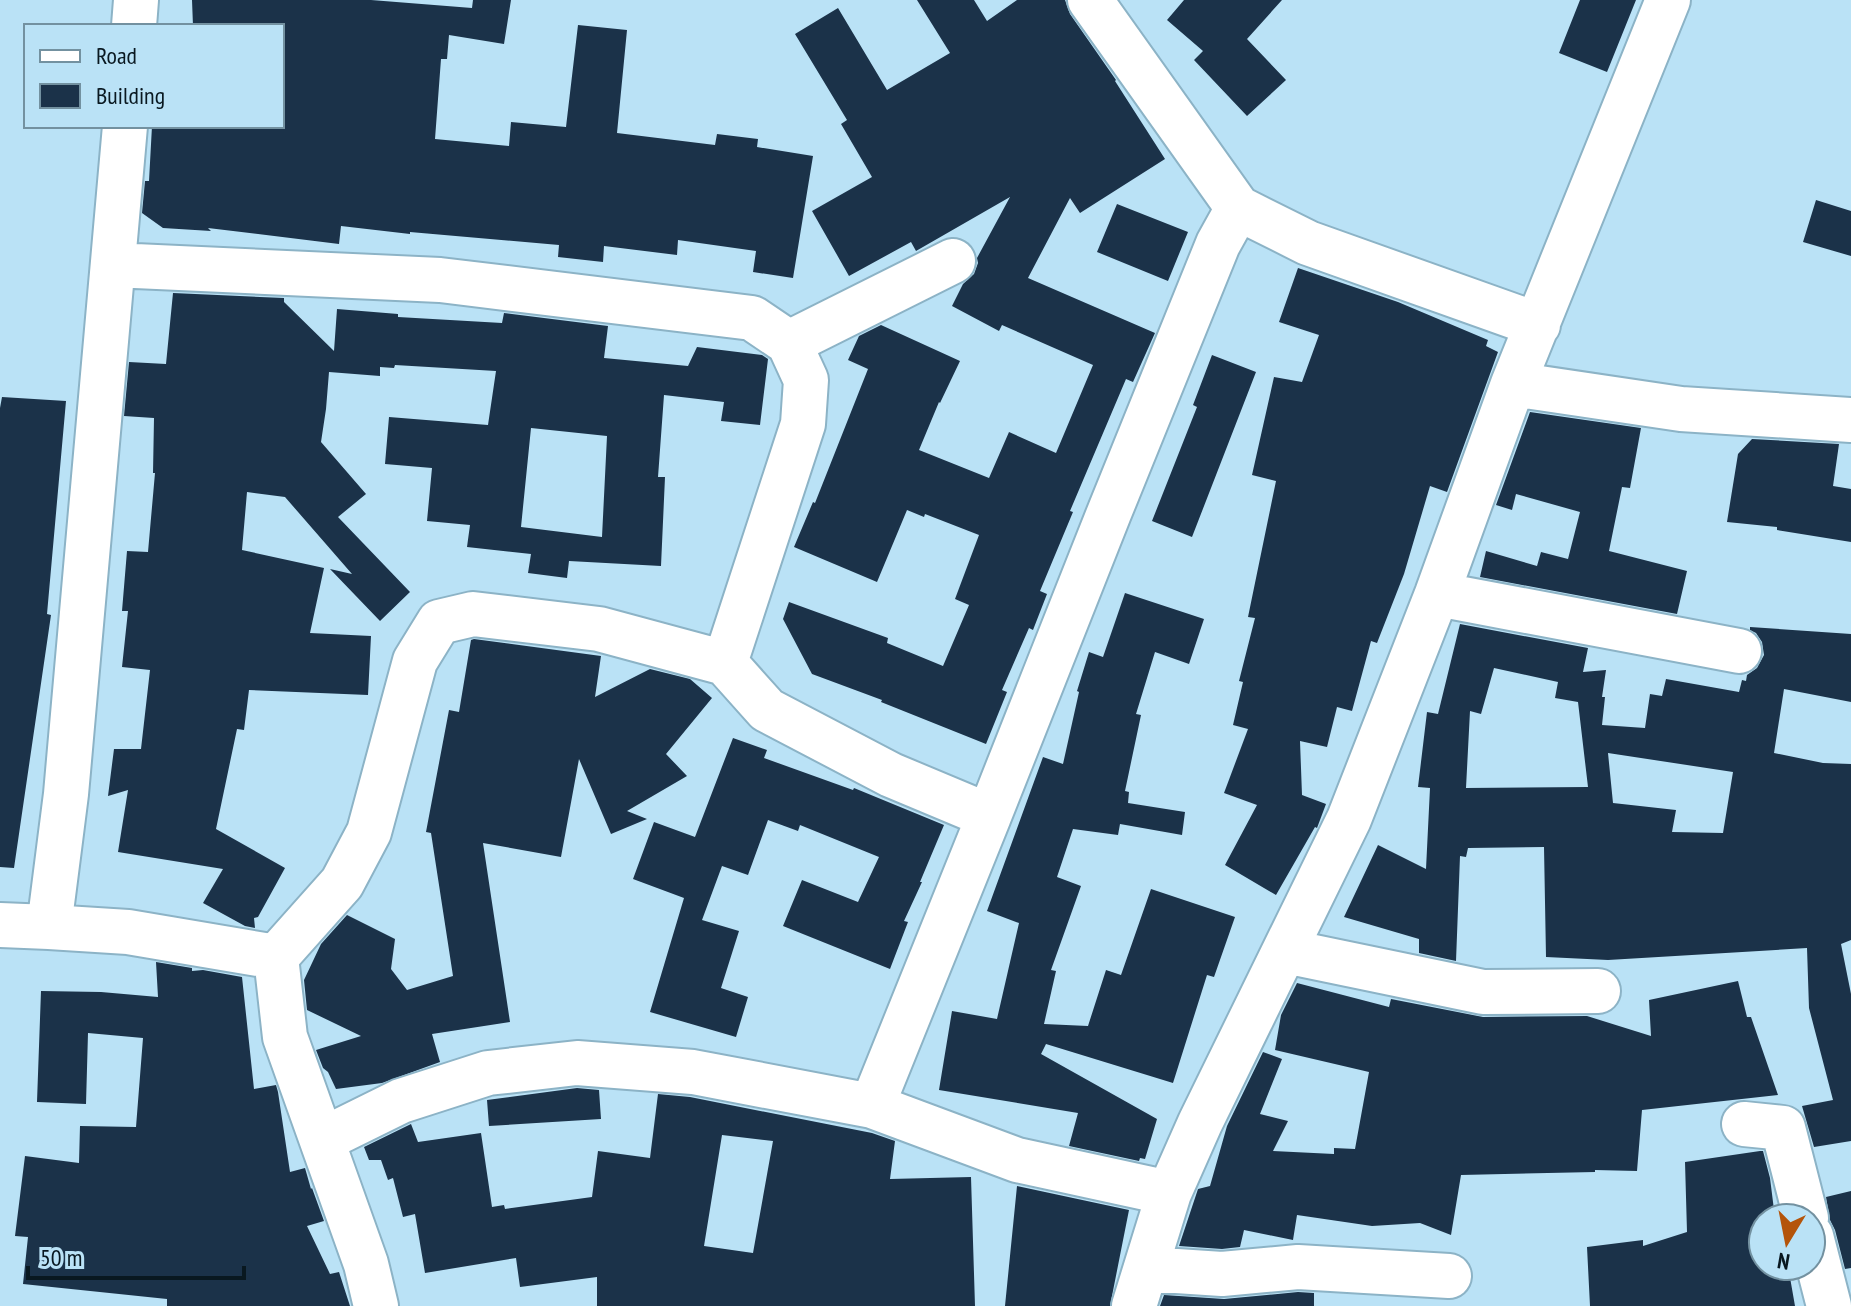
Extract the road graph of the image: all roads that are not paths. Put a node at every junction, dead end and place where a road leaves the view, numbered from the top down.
1 (136, 0) edge
2 (1090, 0) edge
3 (1668, 0) edge
4 (134, 24) edge
5 (125, 128) edge
6 (1238, 208) junction
7 (953, 261) dead end
8 (113, 265) junction
9 (1538, 325) junction
10 (789, 343) junction
11 (1513, 384) junction
12 (1851, 420) edge
13 (1437, 594) junction
14 (1739, 651) dead end
15 (725, 663) junction
16 (989, 816) junction
17 (0, 925) edge
18 (49, 927) junction
19 (1285, 951) junction
20 (276, 957) junction
21 (1598, 991) dead end
22 (872, 1106) junction
23 (1744, 1124) dead end
24 (322, 1140) junction
25 (1169, 1193) junction
26 (1802, 1202) edge
27 (1449, 1276) dead end
28 (1823, 1282) edge
29 (1140, 1287) edge
30 (376, 1306) edge
31 (1829, 1306) edge

1 - 4 street
2 - 6 street
3 - 9 street
5 - 8 street
6 - 9 street
6 - 16 street
7 - 10 street
8 - 10 street
8 - 18 street
9 - 11 street
10 - 15 street
11 - 12 street
11 - 13 street
13 - 14 street
13 - 19 street
15 - 16 street
15 - 20 street
16 - 22 street
17 - 18 street
18 - 20 street
19 - 21 street
19 - 25 street
20 - 24 street
22 - 24 street
22 - 25 street
23 - 26 street
24 - 30 street
25 - 29 street
27 - 29 street
28 - 31 street

